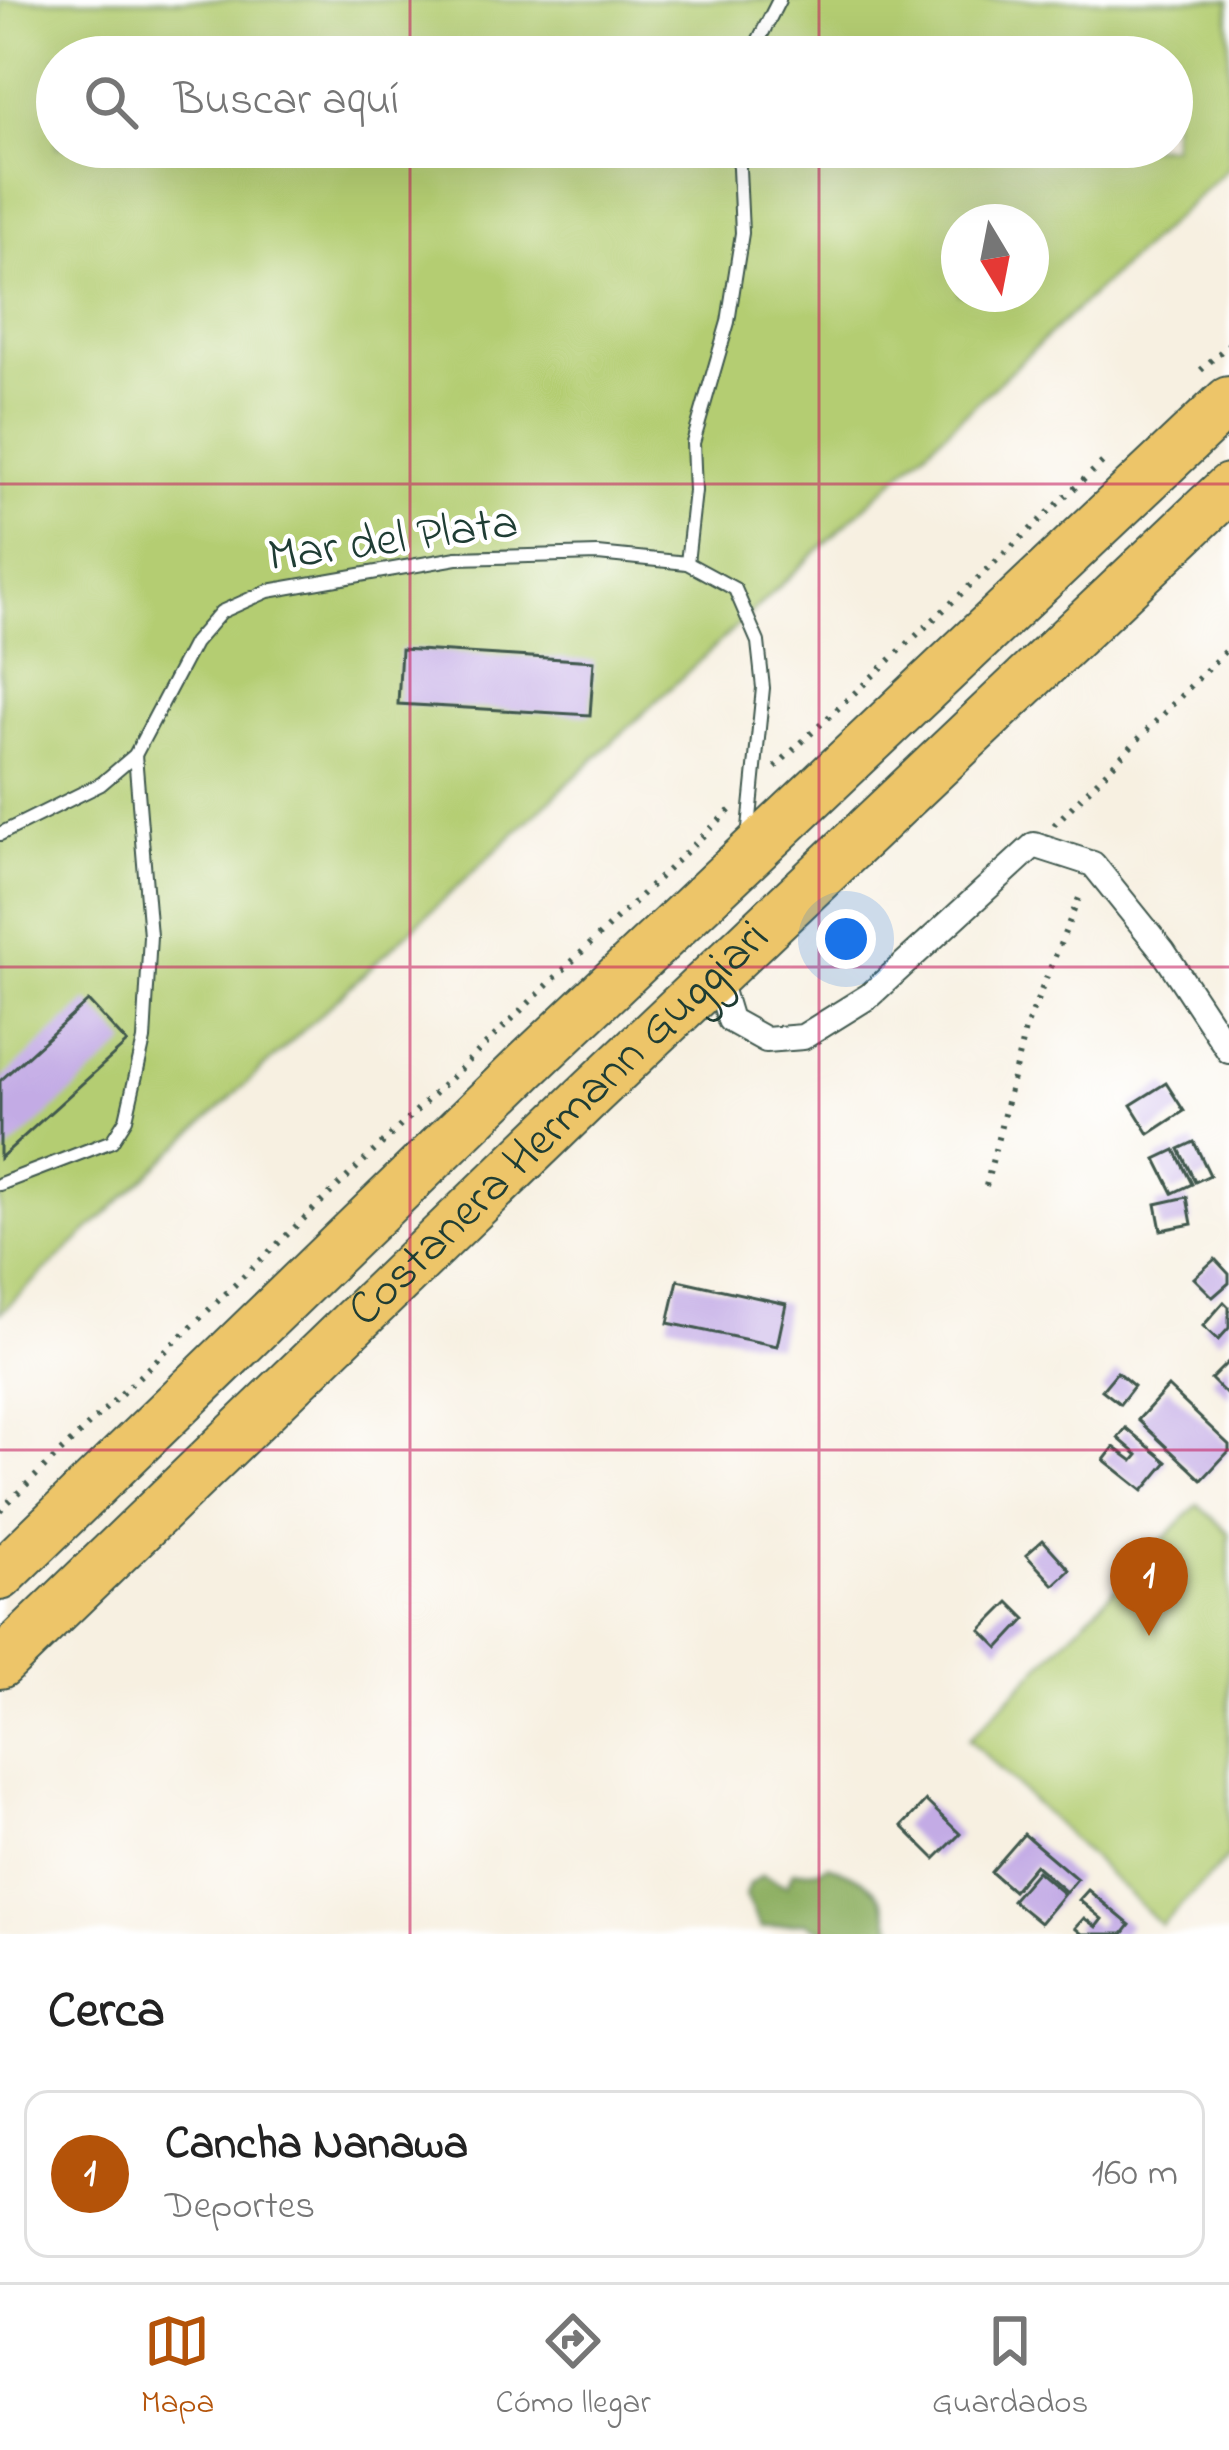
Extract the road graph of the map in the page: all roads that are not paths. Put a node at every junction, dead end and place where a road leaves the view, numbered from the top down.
1 (779, 0) edge
2 (761, 36) edge
3 (739, 168) edge
4 (1212, 388) edge
5 (1229, 488) edge
6 (687, 563) junction
7 (135, 755) junction
8 (0, 834) edge
9 (746, 857) junction
10 (716, 974) junction
11 (1229, 1051) edge
12 (0, 1184) edge
13 (0, 1576) edge
14 (0, 1664) edge

1 - 2 lane
3 - 6 lane
4 - 9 highway, Costanera Hermann Guggiari
5 - 10 highway, Costanera Hermann Guggiari
6 - 7 lane, Mar del Plata
6 - 9 lane
7 - 8 lane, Mar del Plata
7 - 12 lane
9 - 13 highway, Costanera Hermann Guggiari
10 - 11 street
10 - 14 highway, Costanera Hermann Guggiari

